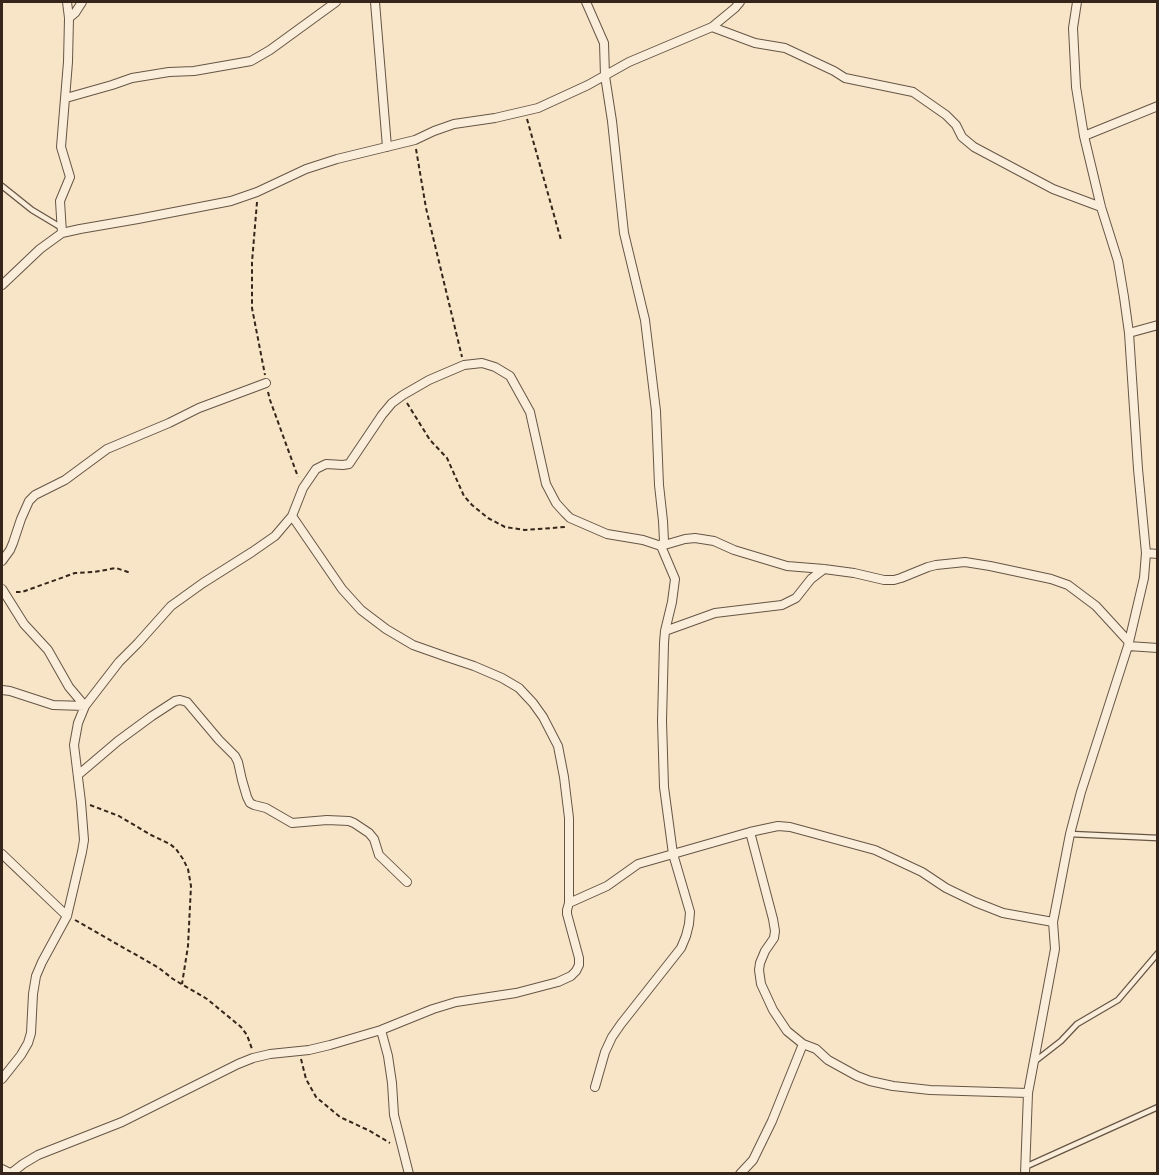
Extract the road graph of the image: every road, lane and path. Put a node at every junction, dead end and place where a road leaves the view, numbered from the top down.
1 (67, 2) edge
2 (82, 2) edge
3 (336, 2) edge
4 (375, 2) edge
5 (586, 2) edge
6 (740, 2) edge
7 (1077, 2) edge
8 (69, 18) junction
9 (712, 27) junction
10 (605, 76) junction
11 (66, 98) junction
12 (1158, 106) edge
13 (525, 111) junction
14 (1084, 136) junction
15 (415, 140) junction
16 (387, 147) junction
17 (2, 186) edge
18 (257, 192) junction
19 (1101, 207) junction
20 (62, 231) junction
21 (561, 240) dead end
22 (2, 285) edge
23 (1158, 325) edge
24 (1129, 333) junction
25 (464, 365) junction
26 (266, 383) junction
27 (403, 395) junction
28 (303, 488) junction
29 (292, 516) junction
30 (568, 527) dead end
31 (662, 546) junction
32 (1146, 553) junction
33 (1158, 554) edge
34 (2, 561) edge
35 (824, 569) junction
36 (131, 573) dead end
37 (5, 589) edge
38 (665, 631) junction
39 (1128, 644) junction
40 (1158, 648) edge
41 (2, 690) edge
42 (85, 706) junction
43 (78, 775) junction
44 (81, 802) junction
45 (750, 832) junction
46 (1070, 834) junction
47 (1158, 838) edge
48 (2, 854) edge
49 (673, 854) junction
50 (407, 882) dead end
51 (569, 903) junction
52 (67, 916) junction
53 (1053, 922) junction
54 (1158, 953) edge
55 (182, 984) junction
56 (381, 1030) junction
57 (803, 1044) junction
58 (300, 1051) junction
59 (254, 1058) junction
60 (1034, 1062) junction
61 (2, 1079) edge
62 (595, 1087) dead end
63 (1028, 1093) junction
64 (1158, 1107) edge
65 (403, 1150) junction
66 (2, 1169) edge
67 (1025, 1170) edge
68 (10, 1173) edge
69 (409, 1173) edge
70 (740, 1173) edge

1 - 8 street
2 - 8 street
3 - 11 street
4 - 16 street
5 - 10 street
6 - 9 street
7 - 14 street
8 - 11 street
9 - 10 street
9 - 19 street
10 - 13 street
10 - 31 street
11 - 20 street
12 - 14 street
13 - 15 street
13 - 21 path
14 - 19 street
15 - 16 street
15 - 25 path
16 - 18 street
17 - 20 lane
18 - 20 street
18 - 26 path
19 - 24 street
20 - 22 street
23 - 24 street
24 - 32 street
25 - 27 street
25 - 31 street
26 - 28 path
26 - 34 street
27 - 28 street
27 - 30 path
28 - 29 street
29 - 42 street
29 - 51 street
31 - 35 street
31 - 38 street
32 - 33 street
32 - 39 street
35 - 38 street
35 - 39 street
36 - 37 path
37 - 42 street
38 - 49 street
39 - 40 street
39 - 46 street
41 - 42 street
42 - 43 street
43 - 44 street
43 - 50 street
44 - 52 street
44 - 55 path
45 - 49 street
45 - 53 street
45 - 57 street
46 - 47 lane
46 - 53 street
48 - 52 street
49 - 51 street
49 - 62 street
51 - 56 street
52 - 55 path
52 - 61 street
53 - 60 street
54 - 60 lane
55 - 59 path
56 - 58 street
56 - 65 street
57 - 63 street
57 - 70 street
58 - 59 street
58 - 65 path
59 - 68 street
60 - 63 street
63 - 67 street
64 - 67 lane
65 - 69 street
66 - 68 street

